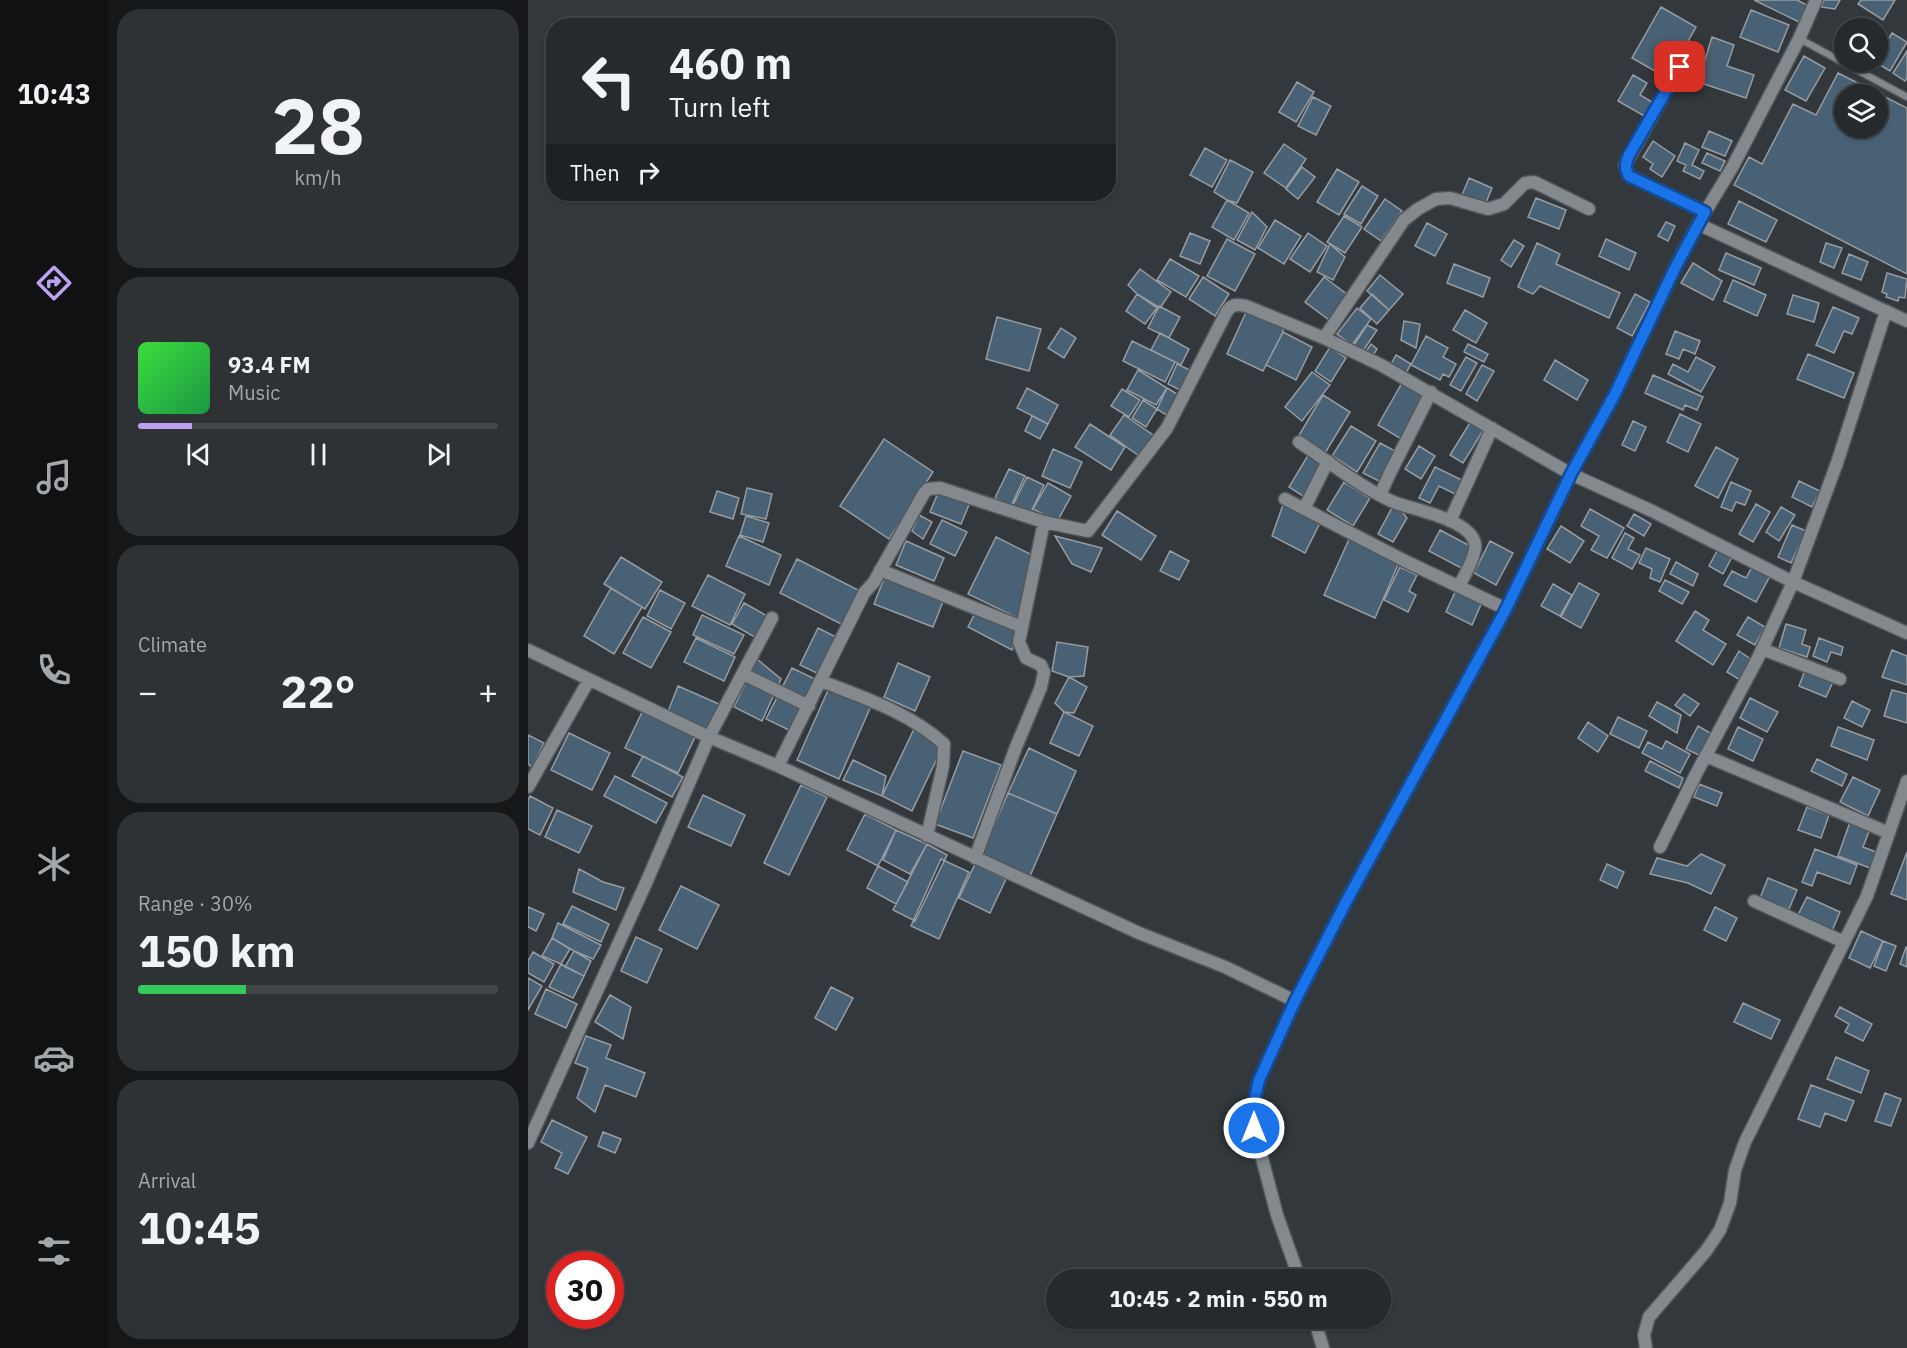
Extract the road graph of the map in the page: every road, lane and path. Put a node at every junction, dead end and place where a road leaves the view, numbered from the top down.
1 (1816, 0) edge
2 (1799, 39) junction
3 (1690, 48) dead end
4 (1907, 97) edge
5 (1589, 209) dead end
6 (1705, 212) junction
7 (1698, 224) junction
8 (1886, 311) junction
9 (1907, 321) edge
10 (1324, 338) junction
11 (1431, 392) junction
12 (1492, 428) junction
13 (1299, 442) dead end
14 (1328, 461) junction
15 (1571, 474) junction
16 (1380, 495) junction
17 (1285, 498) dead end
18 (1304, 509) junction
19 (1450, 521) junction
20 (1044, 522) junction
21 (880, 570) junction
22 (1793, 582) junction
23 (1459, 586) junction
24 (1506, 609) junction
25 (772, 618) dead end
26 (1022, 627) junction
27 (1907, 633) edge
28 (1762, 649) junction
29 (528, 650) edge
30 (742, 674) junction
31 (1840, 679) dead end
32 (589, 680) junction
33 (821, 681) junction
34 (809, 706) junction
35 (709, 737) junction
36 (1706, 756) junction
37 (778, 766) junction
38 (1907, 781) edge
39 (528, 787) edge
40 (1888, 833) junction
41 (927, 836) junction
42 (1659, 847) dead end
43 (975, 858) junction
44 (1754, 901) dead end
45 (1844, 942) junction
46 (1295, 1001) junction
47 (528, 1143) edge
48 (1296, 1269) edge
49 (1317, 1329) edge
50 (1323, 1348) edge
51 (1646, 1348) edge

1 - 2 street
2 - 4 lane
2 - 6 street
3 - 6 street
5 - 10 street
6 - 7 street
7 - 8 street
7 - 15 street
8 - 9 street
8 - 22 street
10 - 11 street
10 - 20 street
11 - 12 street
11 - 16 street
12 - 15 street
12 - 19 street
13 - 14 street
14 - 16 street
14 - 18 street
15 - 22 street
15 - 24 street
16 - 19 street
17 - 18 street
18 - 23 street
19 - 23 street
20 - 21 street
20 - 26 street
21 - 26 street
21 - 33 street
22 - 27 street
22 - 28 street
23 - 24 street
24 - 46 street
25 - 30 street
26 - 43 street
28 - 31 street
28 - 36 street
29 - 32 street
30 - 34 street
30 - 35 street
32 - 35 street
32 - 39 street
33 - 34 street
33 - 41 street
34 - 37 street
35 - 37 street
35 - 47 street
36 - 40 street
36 - 42 street
37 - 41 street
38 - 40 street
40 - 45 street
41 - 43 street
43 - 46 street
44 - 45 street
45 - 51 street
46 - 48 street
49 - 50 street

